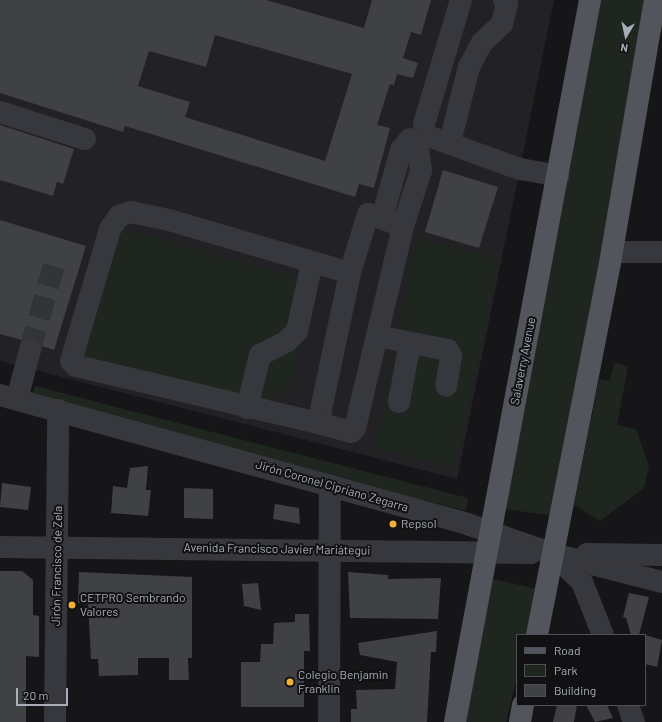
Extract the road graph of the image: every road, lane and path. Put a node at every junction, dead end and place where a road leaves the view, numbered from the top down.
1 (461, 0) edge
2 (504, 0) edge
3 (590, 0) edge
4 (655, 0) edge
5 (0, 112) edge
6 (427, 138) junction
7 (85, 139) dead end
8 (558, 176) junction
9 (382, 218) junction
10 (403, 226) junction
11 (612, 252) junction
12 (662, 252) edge
13 (312, 263) junction
14 (350, 273) junction
15 (377, 336) junction
16 (410, 343) junction
17 (30, 350) tunnel mouth
18 (446, 386) dead end
19 (8, 397) edge
20 (399, 402) dead end
21 (247, 408) junction
22 (58, 410) junction
23 (318, 423) junction
24 (330, 486) junction
25 (489, 542) junction
26 (0, 547) edge
27 (57, 547) junction
28 (330, 550) junction
29 (553, 554) junction
30 (662, 555) edge
31 (662, 582) edge
32 (537, 634) edge
33 (603, 634) edge
34 (523, 706) edge
35 (628, 706) edge
36 (55, 722) edge
37 (329, 722) edge
38 (455, 722) edge
39 (520, 722) edge
40 (634, 722) edge

1 - 6 street
2 - 6 street
3 - 8 main road, Salaverry Avenue
4 - 11 main road
5 - 7 street
6 - 8 street
6 - 9 street
6 - 10 street
8 - 25 main road, Salaverry Avenue
9 - 10 street
9 - 14 street
10 - 15 street
11 - 12 street
11 - 29 main road
13 - 14 street
13 - 21 street
13 - 21 street
14 - 23 street
15 - 16 street
15 - 23 street
16 - 18 street
16 - 20 street
17 - 19 street
19 - 22 street, Jirón Coronel Cipriano Zegarra
21 - 23 street
22 - 24 street, Jirón Coronel Cipriano Zegarra
22 - 27 street, Jirón Francisco de Zela
24 - 25 street, Jirón Coronel Cipriano Zegarra
24 - 28 street
25 - 28 street, Avenida Francisco Javier Mariátegui
25 - 29 street, Avenida Francisco Javier Mariátegui
25 - 38 main road, Salaverry Avenue
26 - 27 street, Avenida Francisco Javier Mariátegui
27 - 28 street, Avenida Francisco Javier Mariátegui
27 - 36 street, Jirón Francisco de Zela
28 - 37 street
29 - 30 street
29 - 31 street
29 - 32 main road
29 - 33 street
34 - 39 main road
35 - 40 street

